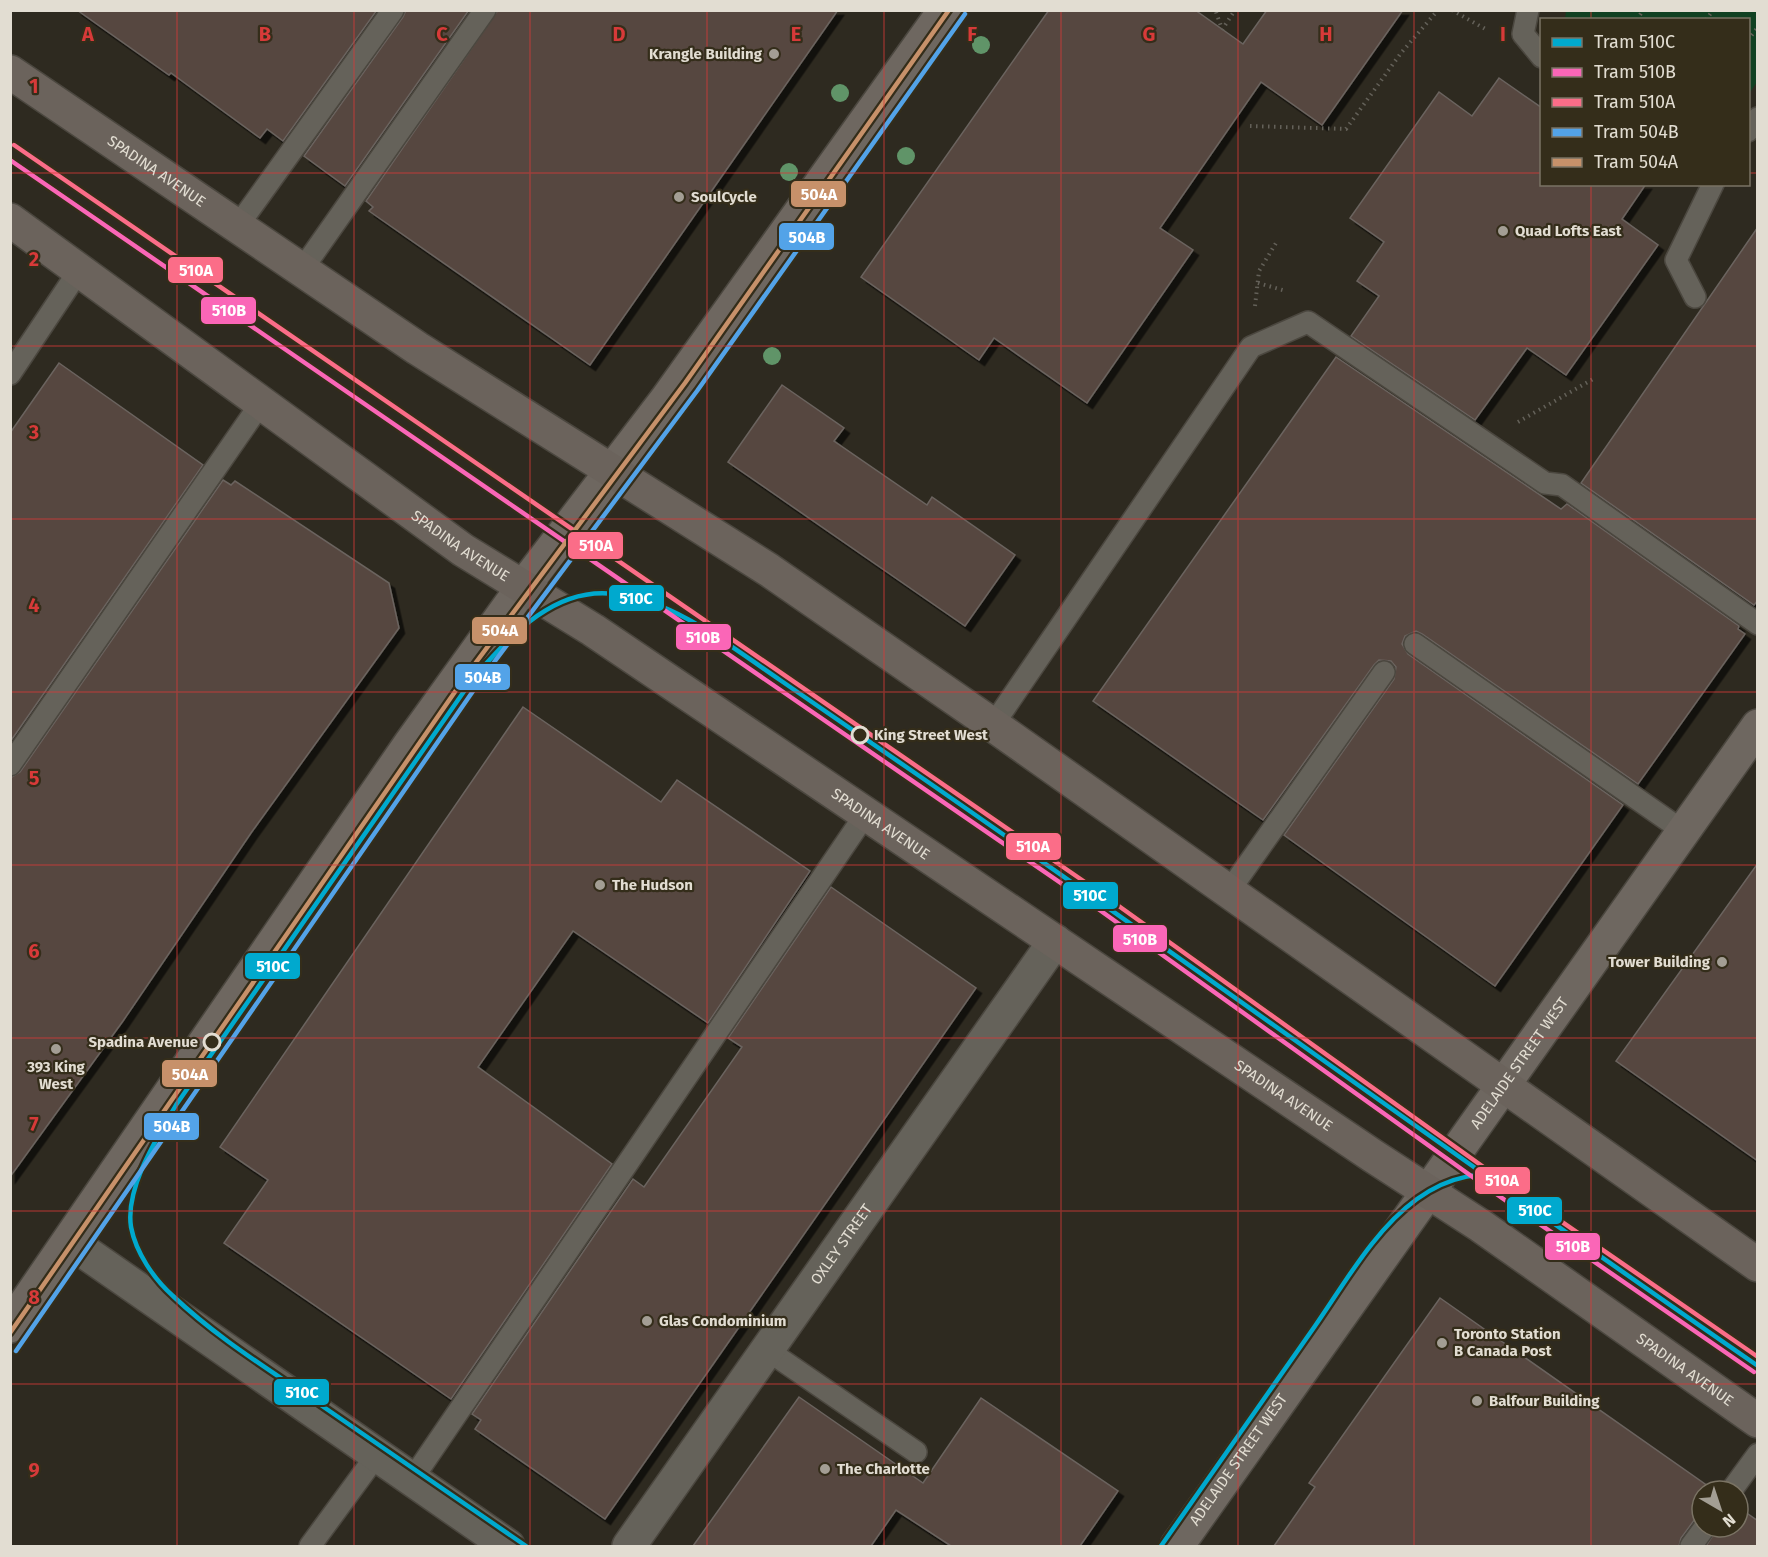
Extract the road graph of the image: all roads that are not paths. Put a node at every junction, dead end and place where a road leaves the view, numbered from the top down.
1 (393, 10) edge
2 (485, 10) edge
3 (945, 10) edge
4 (1528, 10) edge
5 (1540, 55) edge
6 (10, 72) edge
7 (1712, 186) edge
8 (10, 220) edge
9 (237, 227) junction
10 (80, 269) junction
11 (301, 271) junction
12 (1695, 297) dead end
13 (10, 374) edge
14 (261, 403) junction
15 (611, 472) junction
16 (523, 587) junction
17 (1758, 624) edge
18 (1415, 644) dead end
19 (1384, 672) dead end
20 (993, 725) junction
21 (1755, 734) edge
22 (10, 765) edge
23 (865, 815) junction
24 (1683, 831) junction
25 (1229, 891) junction
26 (1055, 941) junction
27 (1502, 1086) junction
28 (1428, 1191) junction
29 (69, 1241) junction
30 (1758, 1265) edge
31 (10, 1326) edge
32 (767, 1350) junction
33 (1758, 1421) edge
34 (916, 1452) dead end
35 (1758, 1454) edge
36 (376, 1456) junction
37 (1740, 1479) edge
38 (411, 1480) junction
39 (310, 1546) edge
40 (508, 1546) edge
41 (628, 1546) edge
42 (1177, 1546) edge

1 - 9 lane
2 - 11 lane
3 - 15 main road
4 - 5 lane
6 - 9 main road, SPADINA AVENUE
7 - 12 lane
8 - 10 main road, SPADINA AVENUE
9 - 11 main road, SPADINA AVENUE
10 - 13 lane
10 - 14 main road, SPADINA AVENUE
11 - 15 main road, SPADINA AVENUE
14 - 16 main road, SPADINA AVENUE
14 - 22 lane
15 - 16 main road
15 - 20 main road, SPADINA AVENUE
16 - 23 main road, SPADINA AVENUE
16 - 29 main road
17 - 20 lane
18 - 24 lane
19 - 25 lane
20 - 25 main road, SPADINA AVENUE
21 - 24 main road, ADELAIDE STREET WEST
23 - 26 main road, SPADINA AVENUE
23 - 38 lane
24 - 27 main road, ADELAIDE STREET WEST
25 - 27 main road, SPADINA AVENUE
26 - 28 main road, SPADINA AVENUE
26 - 32 street, OXLEY STREET
27 - 28 main road, ADELAIDE STREET WEST
27 - 30 main road, SPADINA AVENUE
28 - 33 main road, SPADINA AVENUE
28 - 42 main road, ADELAIDE STREET WEST
29 - 31 main road
29 - 36 street
32 - 34 lane
32 - 41 street, OXLEY STREET
35 - 37 lane
36 - 38 street
36 - 39 lane
38 - 40 street

